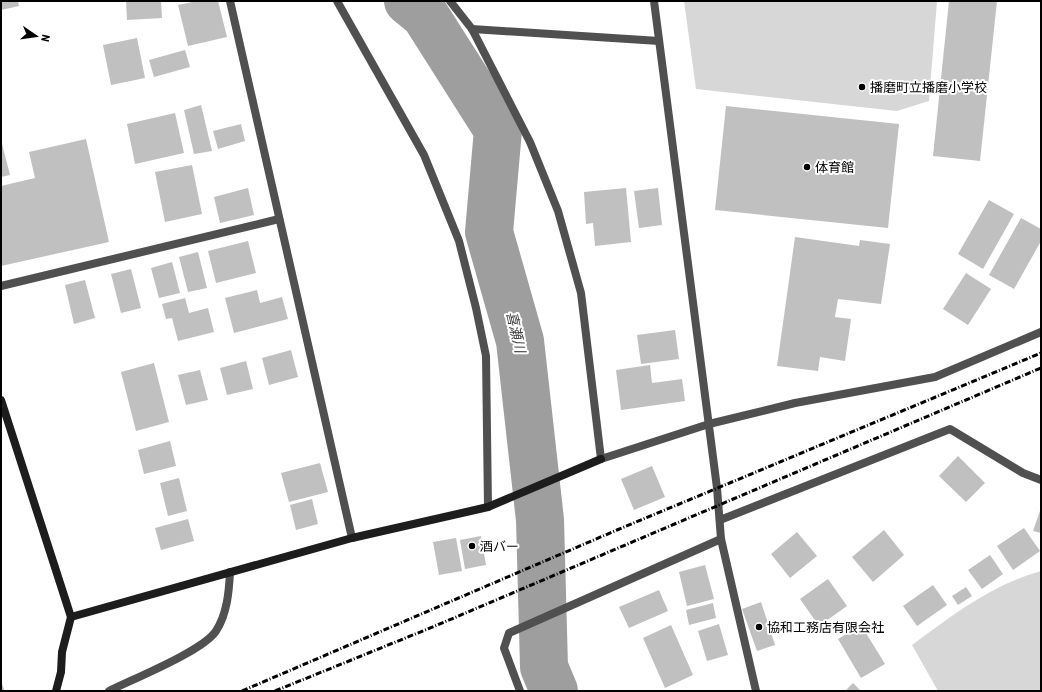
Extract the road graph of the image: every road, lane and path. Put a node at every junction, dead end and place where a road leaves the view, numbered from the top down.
1 (230, 1) edge
2 (337, 1) edge
3 (450, 1) edge
4 (654, 1) edge
5 (472, 29) junction
6 (659, 41) junction
7 (280, 219) junction
8 (1, 286) edge
9 (1041, 332) edge
10 (1, 400) edge
11 (709, 424) junction
12 (601, 459) junction
13 (1041, 480) edge
14 (488, 506) junction
15 (720, 520) junction
16 (352, 538) junction
17 (721, 539) junction
18 (230, 572) junction
19 (71, 617) junction
20 (58, 690) edge
21 (109, 691) edge
22 (520, 691) edge
23 (756, 691) edge

1 - 7 street
2 - 14 street
3 - 5 street
4 - 6 street
5 - 6 street
5 - 12 street
6 - 11 street
7 - 8 street
7 - 16 street
9 - 11 street
10 - 19 street
11 - 12 street
11 - 15 street
12 - 14 street
13 - 15 street
14 - 16 street
15 - 17 street
16 - 18 street
17 - 22 street
17 - 23 street
18 - 19 street
18 - 21 street
19 - 20 street

